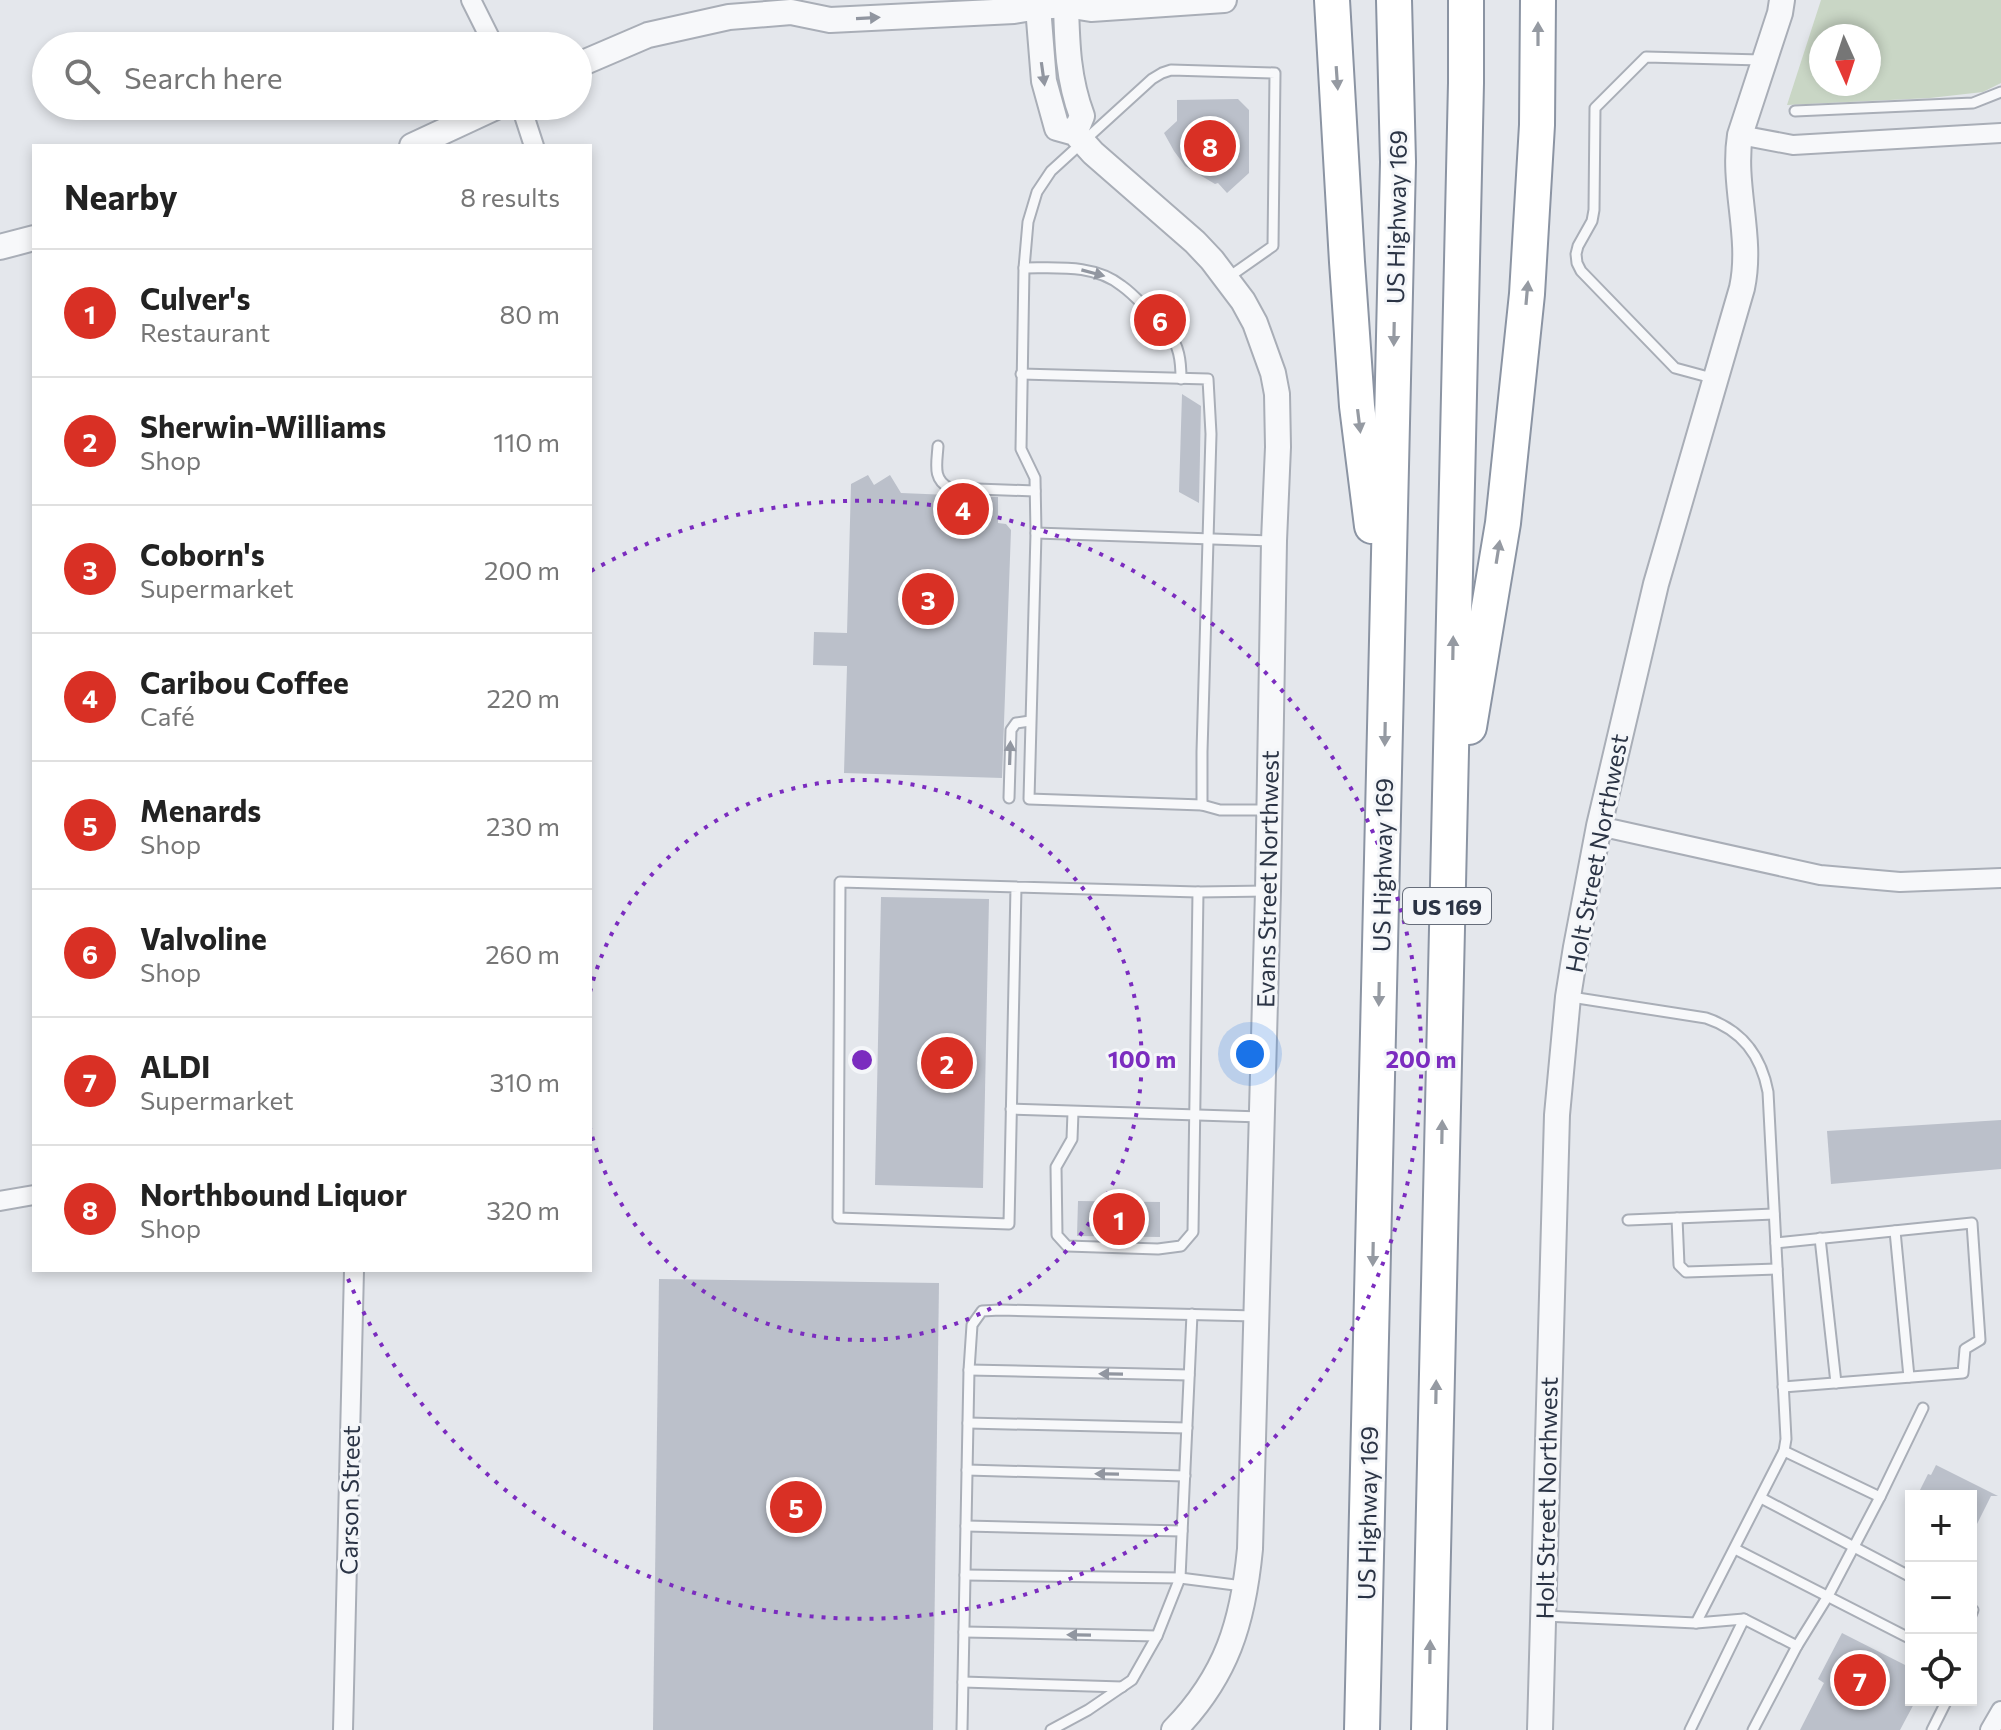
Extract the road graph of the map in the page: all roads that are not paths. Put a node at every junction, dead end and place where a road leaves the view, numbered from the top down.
1 (471, 0) edge
2 (1224, 0) edge
3 (1332, 0) edge
4 (1394, 0) edge
5 (1466, 0) edge
6 (1538, 0) edge
7 (1782, 0) edge
8 (1064, 3) edge
9 (797, 4) edge
10 (1040, 4) edge
11 (487, 32) edge
12 (592, 58) edge
13 (1765, 60) junction
14 (2001, 92) edge
15 (1795, 111) dead end
16 (468, 120) edge
17 (526, 120) edge
18 (2001, 133) edge
19 (1740, 135) junction
20 (1079, 138) junction
21 (416, 144) edge
22 (533, 144) edge
23 (32, 239) edge
24 (0, 247) edge
25 (1024, 268) junction
26 (1226, 279) junction
27 (1150, 312) dead end
28 (1168, 331) dead end
29 (1021, 374) junction
30 (1181, 379) junction
31 (1717, 379) junction
32 (938, 446) dead end
33 (1035, 491) junction
34 (1036, 533) junction
35 (1207, 539) junction
36 (1274, 541) junction
37 (1387, 638) junction
38 (1030, 721) junction
39 (1009, 798) dead end
40 (1202, 805) junction
41 (1269, 811) junction
42 (1599, 826) junction
43 (1448, 850) junction
44 (2001, 878) edge
45 (1016, 887) junction
46 (1268, 891) junction
47 (1198, 892) junction
48 (1568, 997) junction
49 (1011, 1109) junction
50 (1073, 1112) junction
51 (1194, 1116) junction
52 (1261, 1117) junction
53 (32, 1195) edge
54 (0, 1201) edge
55 (1774, 1214) junction
56 (1677, 1218) junction
57 (1628, 1220) dead end
58 (1895, 1231) junction
59 (1820, 1238) junction
60 (1776, 1243) junction
61 (1777, 1269) junction
62 (354, 1272) edge
63 (1192, 1314) junction
64 (1256, 1316) junction
65 (969, 1370) junction
66 (1189, 1375) junction
67 (1909, 1377) junction
68 (1836, 1383) junction
69 (1783, 1387) junction
70 (1923, 1408) dead end
71 (968, 1423) junction
72 (1187, 1428) junction
73 (1784, 1451) junction
74 (967, 1470) junction
75 (1185, 1476) junction
76 (1880, 1497) junction
77 (1761, 1498) junction
78 (966, 1526) junction
79 (1182, 1531) junction
80 (1854, 1547) junction
81 (1735, 1549) junction
82 (1905, 1574) edge
83 (965, 1575) junction
84 (1180, 1578) junction
85 (1246, 1586) junction
86 (1828, 1596) junction
87 (1544, 1616) junction
88 (1744, 1619) junction
89 (1696, 1623) junction
90 (964, 1632) junction
91 (1157, 1636) junction
92 (1905, 1636) edge
93 (1797, 1646) junction
94 (963, 1682) junction
95 (1122, 1687) junction
96 (1944, 1706) edge
97 (2001, 1711) edge
98 (343, 1730) edge
99 (962, 1730) edge
100 (1051, 1730) edge
101 (1174, 1730) edge
102 (1362, 1730) edge
103 (1429, 1730) edge
104 (1540, 1730) edge
105 (1690, 1730) edge
106 (1753, 1730) edge
107 (1932, 1730) edge
108 (1990, 1730) edge

1 - 11 street
2 - 8 street
3 -> 37 highway
4 -> 37 highway, US Highway 169 / US 169
43 -> 5 highway, US 169
43 -> 6 highway
7 - 13 street, Holt Street Northwest
8 - 10 street
8 - 20 street
9 -> 10 street
9 - 12 street
10 -> 20 street, Evans Street Northwest
13 - 19 street, Holt Street Northwest
13 - 31 lane
14 - 15 lane
16 - 21 street
17 - 22 street
18 - 19 street
19 - 31 street, Holt Street Northwest
20 - 25 lane
20 - 26 street, Evans Street Northwest
20 - 26 lane
23 - 24 street
25 -> 27 lane
25 - 29 lane
26 - 36 street, Evans Street Northwest
28 - 30 lane
29 - 30 lane
29 - 33 lane
30 - 35 lane
31 - 42 street, Holt Street Northwest
32 - 33 lane
33 - 34 lane
34 - 35 lane
34 - 38 lane
35 - 36 lane
35 - 40 lane
36 - 41 street, Evans Street Northwest
37 -> 102 highway, US Highway 169 / US 169
39 -> 38 lane
38 - 40 lane
40 - 41 lane
41 - 46 street, Evans Street Northwest
42 - 44 street
42 - 48 street, Holt Street Northwest
103 -> 43 highway, US 169
45 - 47 lane
45 - 49 lane
45 - 49 lane
46 - 47 lane
46 - 52 street, Evans Street Northwest
47 - 51 lane
48 - 55 lane
48 - 87 street, Holt Street Northwest
49 - 50 lane
50 - 51 lane
50 - 51 lane
51 - 52 lane
52 - 64 street, Evans Street Northwest
53 - 54 street
55 - 56 lane
55 - 60 lane
56 - 57 lane
56 - 61 lane
58 - 59 lane
58 - 67 lane
58 - 67 lane
59 - 60 lane
59 - 68 lane
60 - 61 lane
61 - 69 lane
62 - 98 street, Carson Street
63 - 64 lane
63 - 65 lane
63 - 66 lane
64 - 85 street, Evans Street Northwest
66 -> 65 lane
65 - 71 lane
66 - 72 lane
67 - 68 lane
68 - 69 lane
69 - 73 lane
70 - 76 lane
71 - 72 lane
71 - 74 lane
72 - 75 lane
73 - 76 lane
73 - 77 lane
75 -> 74 lane
74 - 78 lane
75 - 79 lane
76 - 80 lane
77 - 80 lane
77 - 81 lane
78 - 79 lane
78 - 83 lane
79 - 84 lane
80 - 82 lane
80 - 86 lane
81 - 86 lane
81 - 89 lane
83 - 84 lane
83 - 90 lane
84 - 85 lane
84 - 91 lane
85 - 101 street, Evans Street Northwest
86 - 92 lane
86 - 93 lane
87 - 89 lane
87 - 104 street, Holt Street Northwest
88 - 89 lane
88 - 93 lane
88 - 105 lane
91 -> 90 lane
90 - 94 lane
91 - 95 lane
93 - 106 lane
94 - 95 lane
94 - 99 lane
95 - 100 lane
96 - 107 lane
97 - 108 street

